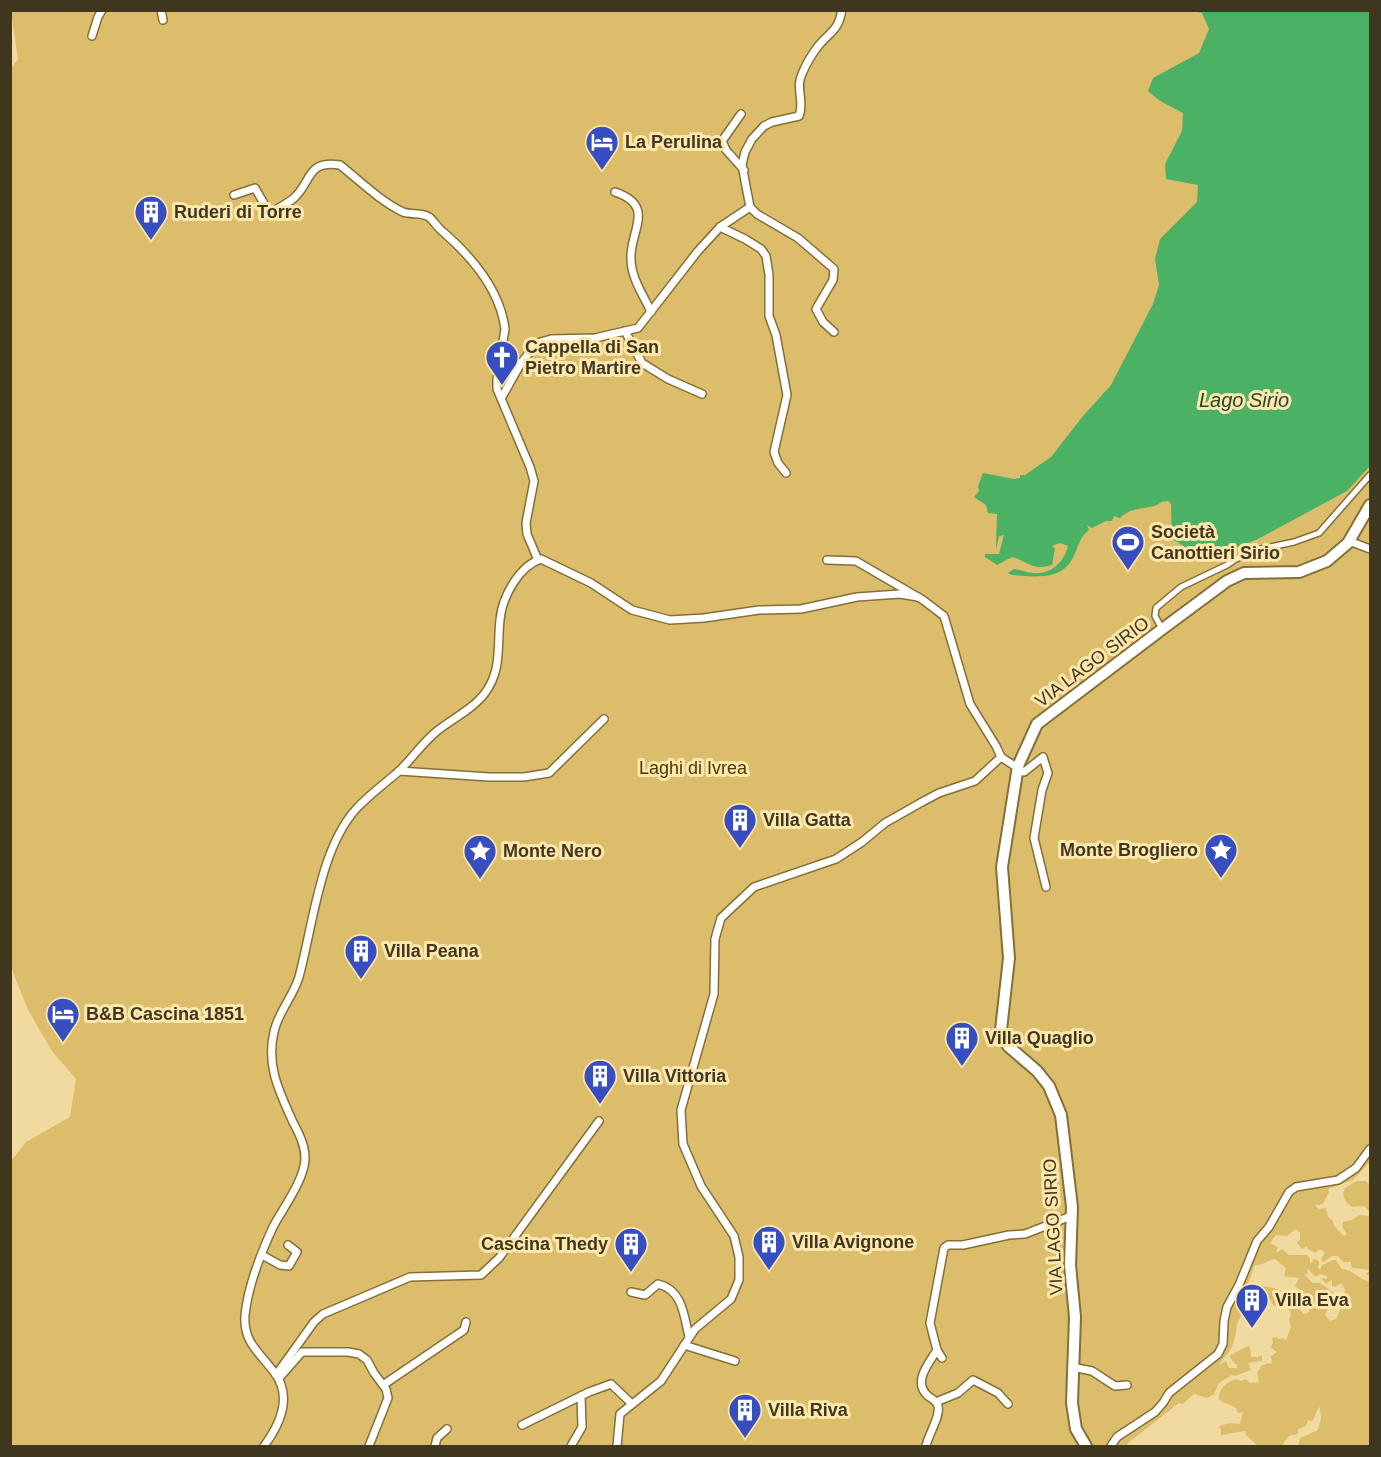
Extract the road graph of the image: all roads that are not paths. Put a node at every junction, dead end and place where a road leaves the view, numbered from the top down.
1 (102, 10) edge
2 (161, 10) edge
3 (842, 10) edge
4 (163, 21) dead end
5 (92, 36) dead end
6 (741, 114) dead end
7 (744, 170) junction
8 (615, 192) dead end
9 (234, 195) dead end
10 (750, 207) junction
11 (720, 227) junction
12 (651, 312) junction
13 (625, 331) junction
14 (834, 332) dead end
15 (702, 394) dead end
16 (502, 397) junction
17 (786, 473) dead end
18 (1371, 475) edge
19 (1371, 505) edge
20 (1349, 541) junction
21 (1371, 549) edge
22 (538, 560) junction
23 (827, 560) dead end
24 (918, 597) junction
25 (1160, 626) dead end
26 (604, 719) dead end
27 (1000, 757) junction
28 (1018, 766) junction
29 (399, 771) junction
30 (1046, 887) dead end
31 (599, 1121) dead end
32 (1371, 1149) edge
33 (1072, 1211) junction
34 (288, 1245) dead end
35 (262, 1255) junction
36 (631, 1292) dead end
37 (465, 1322) dead end
38 (689, 1337) junction
39 (684, 1345) junction
40 (937, 1350) junction
41 (942, 1358) dead end
42 (735, 1361) dead end
43 (1072, 1367) junction
44 (277, 1377) junction
45 (383, 1385) junction
46 (1126, 1385) dead end
47 (581, 1396) junction
48 (632, 1404) junction
49 (940, 1404) junction
50 (1008, 1404) dead end
51 (522, 1425) dead end
52 (447, 1429) dead end
53 (264, 1446) edge
54 (369, 1446) edge
55 (435, 1446) edge
56 (571, 1446) edge
57 (617, 1446) edge
58 (926, 1446) edge
59 (1086, 1446) edge
60 (1111, 1446) edge

1 - 5 street
2 - 4 street
3 - 7 street
6 - 7 street
7 - 10 street
8 - 12 street
9 - 16 street
10 - 11 street
10 - 14 street
11 - 12 street
11 - 17 street
12 - 13 street
13 - 15 street
13 - 16 street
16 - 22 street
18 - 25 street
19 - 20 main road, VIA LAGO SIRIO
20 - 21 street
20 - 28 main road, VIA LAGO SIRIO
22 - 24 street
22 - 29 street
23 - 24 street
24 - 27 street
26 - 29 street
27 - 28 street
27 - 38 street
28 - 30 street
28 - 33 main road, VIA LAGO SIRIO
29 - 35 street
31 - 44 street
32 - 60 street
33 - 40 street
33 - 43 main road, VIA LAGO SIRIO
34 - 35 street
35 - 44 street
36 - 38 street
37 - 45 street
38 - 39 street
39 - 42 street
39 - 48 street
40 - 41 street
40 - 49 street
43 - 46 street
43 - 59 main road, VIA LAGO SIRIO
44 - 45 street
44 - 53 street
45 - 54 street
47 - 48 street
47 - 51 street
47 - 56 street
48 - 57 street
49 - 50 street
49 - 58 street
52 - 55 street

